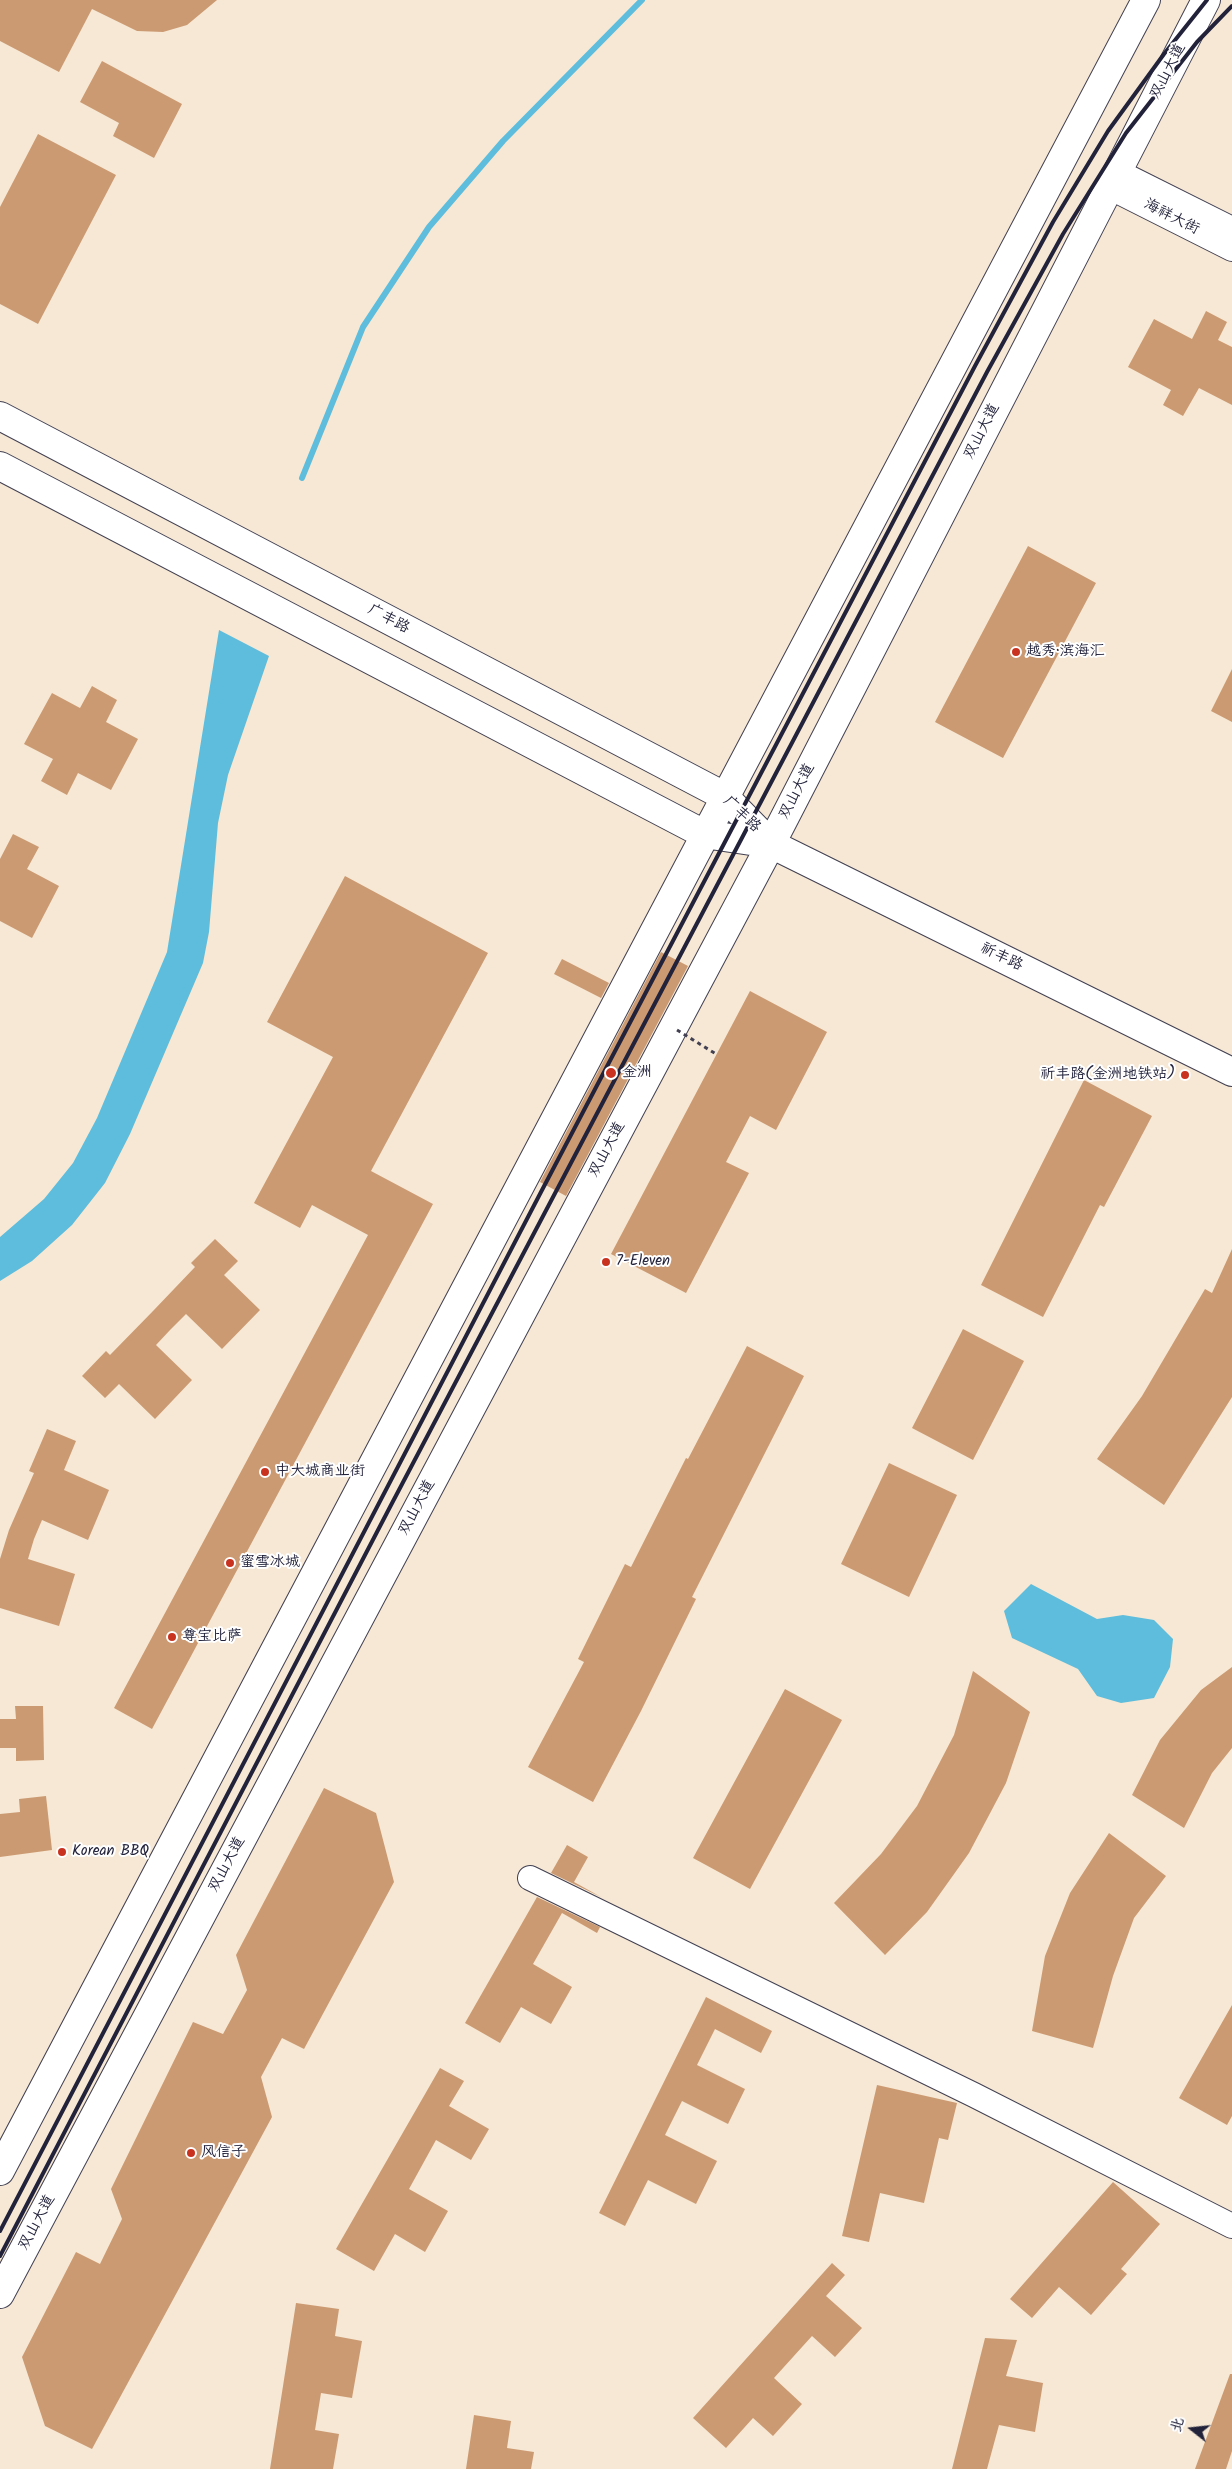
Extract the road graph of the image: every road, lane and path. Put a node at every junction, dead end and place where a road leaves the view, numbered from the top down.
1 (1146, 0) edge
2 (1206, 0) edge
3 (1114, 179) junction
4 (1232, 229) edge
5 (1232, 249) edge
6 (0, 416) edge
7 (0, 466) edge
8 (724, 796) junction
9 (704, 834) junction
10 (771, 844) junction
11 (677, 1030) dead end
12 (716, 1054) dead end
13 (1232, 1072) edge
14 (530, 1878) dead end
15 (0, 2171) edge
16 (1232, 2226) edge
17 (0, 2294) edge

1 - 8 street
2 - 3 street, 双山大道
3 - 4 street, 海祥大街
3 - 5 street, 海祥大街
3 - 10 street, 双山大道
6 - 8 street, 广丰路
7 - 9 street, 广丰路
8 - 9 street
8 - 10 street, 广丰路
9 - 10 street, 广丰路
9 - 15 street
10 - 13 street, 祈丰路
10 - 17 street, 双山大道
11 - 12 path, bridge
14 - 16 street

